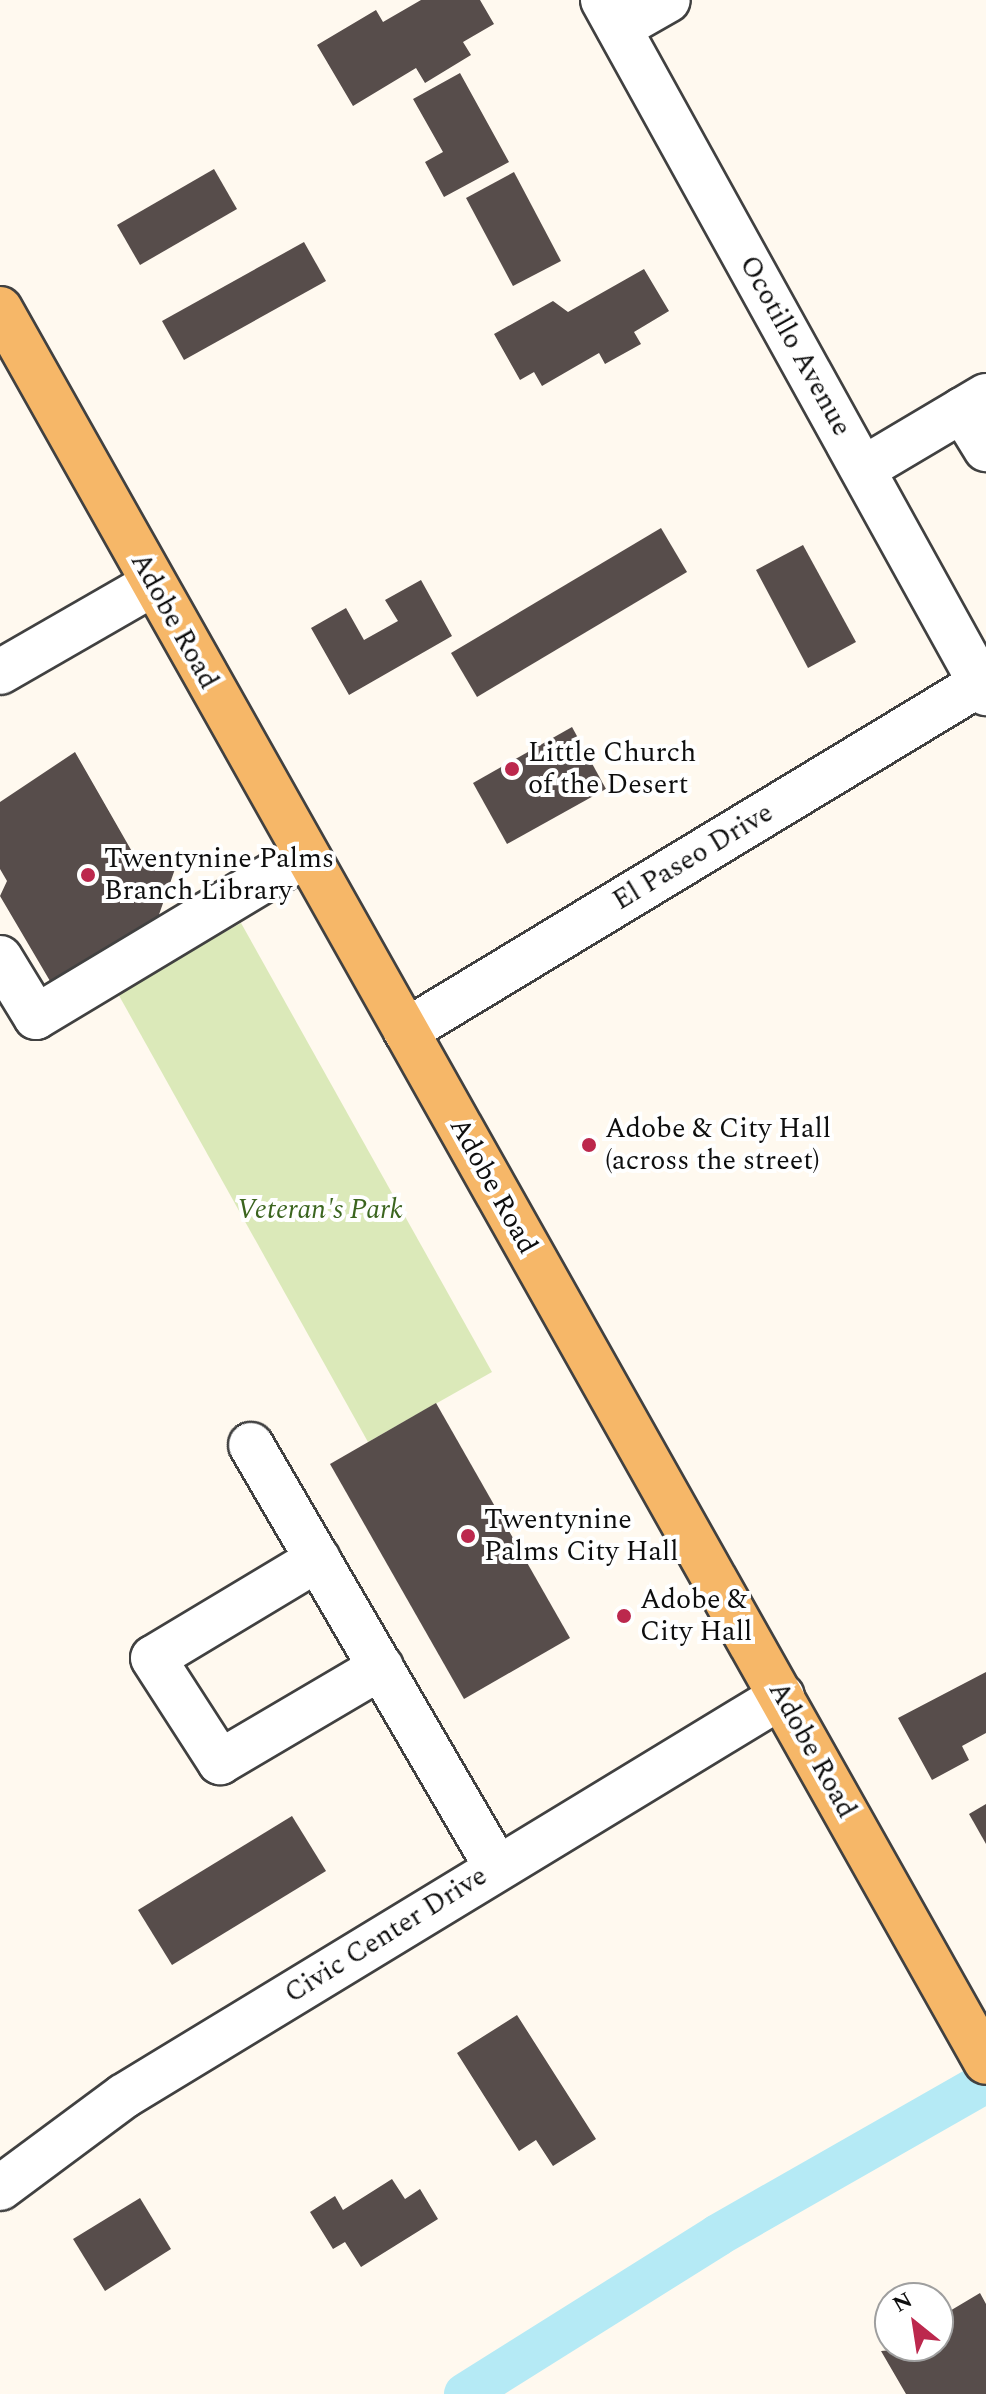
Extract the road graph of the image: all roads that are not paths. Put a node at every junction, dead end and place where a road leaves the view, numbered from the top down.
1 (668, 0) edge
2 (611, 14) edge
3 (1, 315) edge
4 (974, 403) edge
5 (986, 449) edge
6 (863, 469) junction
7 (153, 584) junction
8 (0, 672) edge
9 (984, 686) edge
10 (306, 855) junction
11 (0, 958) edge
12 (406, 1031) junction
13 (251, 1445) dead end
14 (318, 1559) junction
15 (381, 1667) junction
16 (782, 1696) junction
17 (497, 1867) junction
18 (978, 2047) edge
19 (0, 2188) edge

1 - 2 street
2 - 6 street, Ocotillo Avenue
3 - 7 main road, Adobe Road
4 - 5 street
4 - 6 street
6 - 9 street, Ocotillo Avenue
7 - 8 street
7 - 10 main road, Adobe Road
9 - 12 street, El Paseo Drive
10 - 11 street
10 - 12 main road, Adobe Road
12 - 16 main road, Adobe Road
13 - 14 street
14 - 15 street
14 - 15 street
15 - 17 street
16 - 17 street, Civic Center Drive
16 - 18 main road, Adobe Road
17 - 19 street, Civic Center Drive

